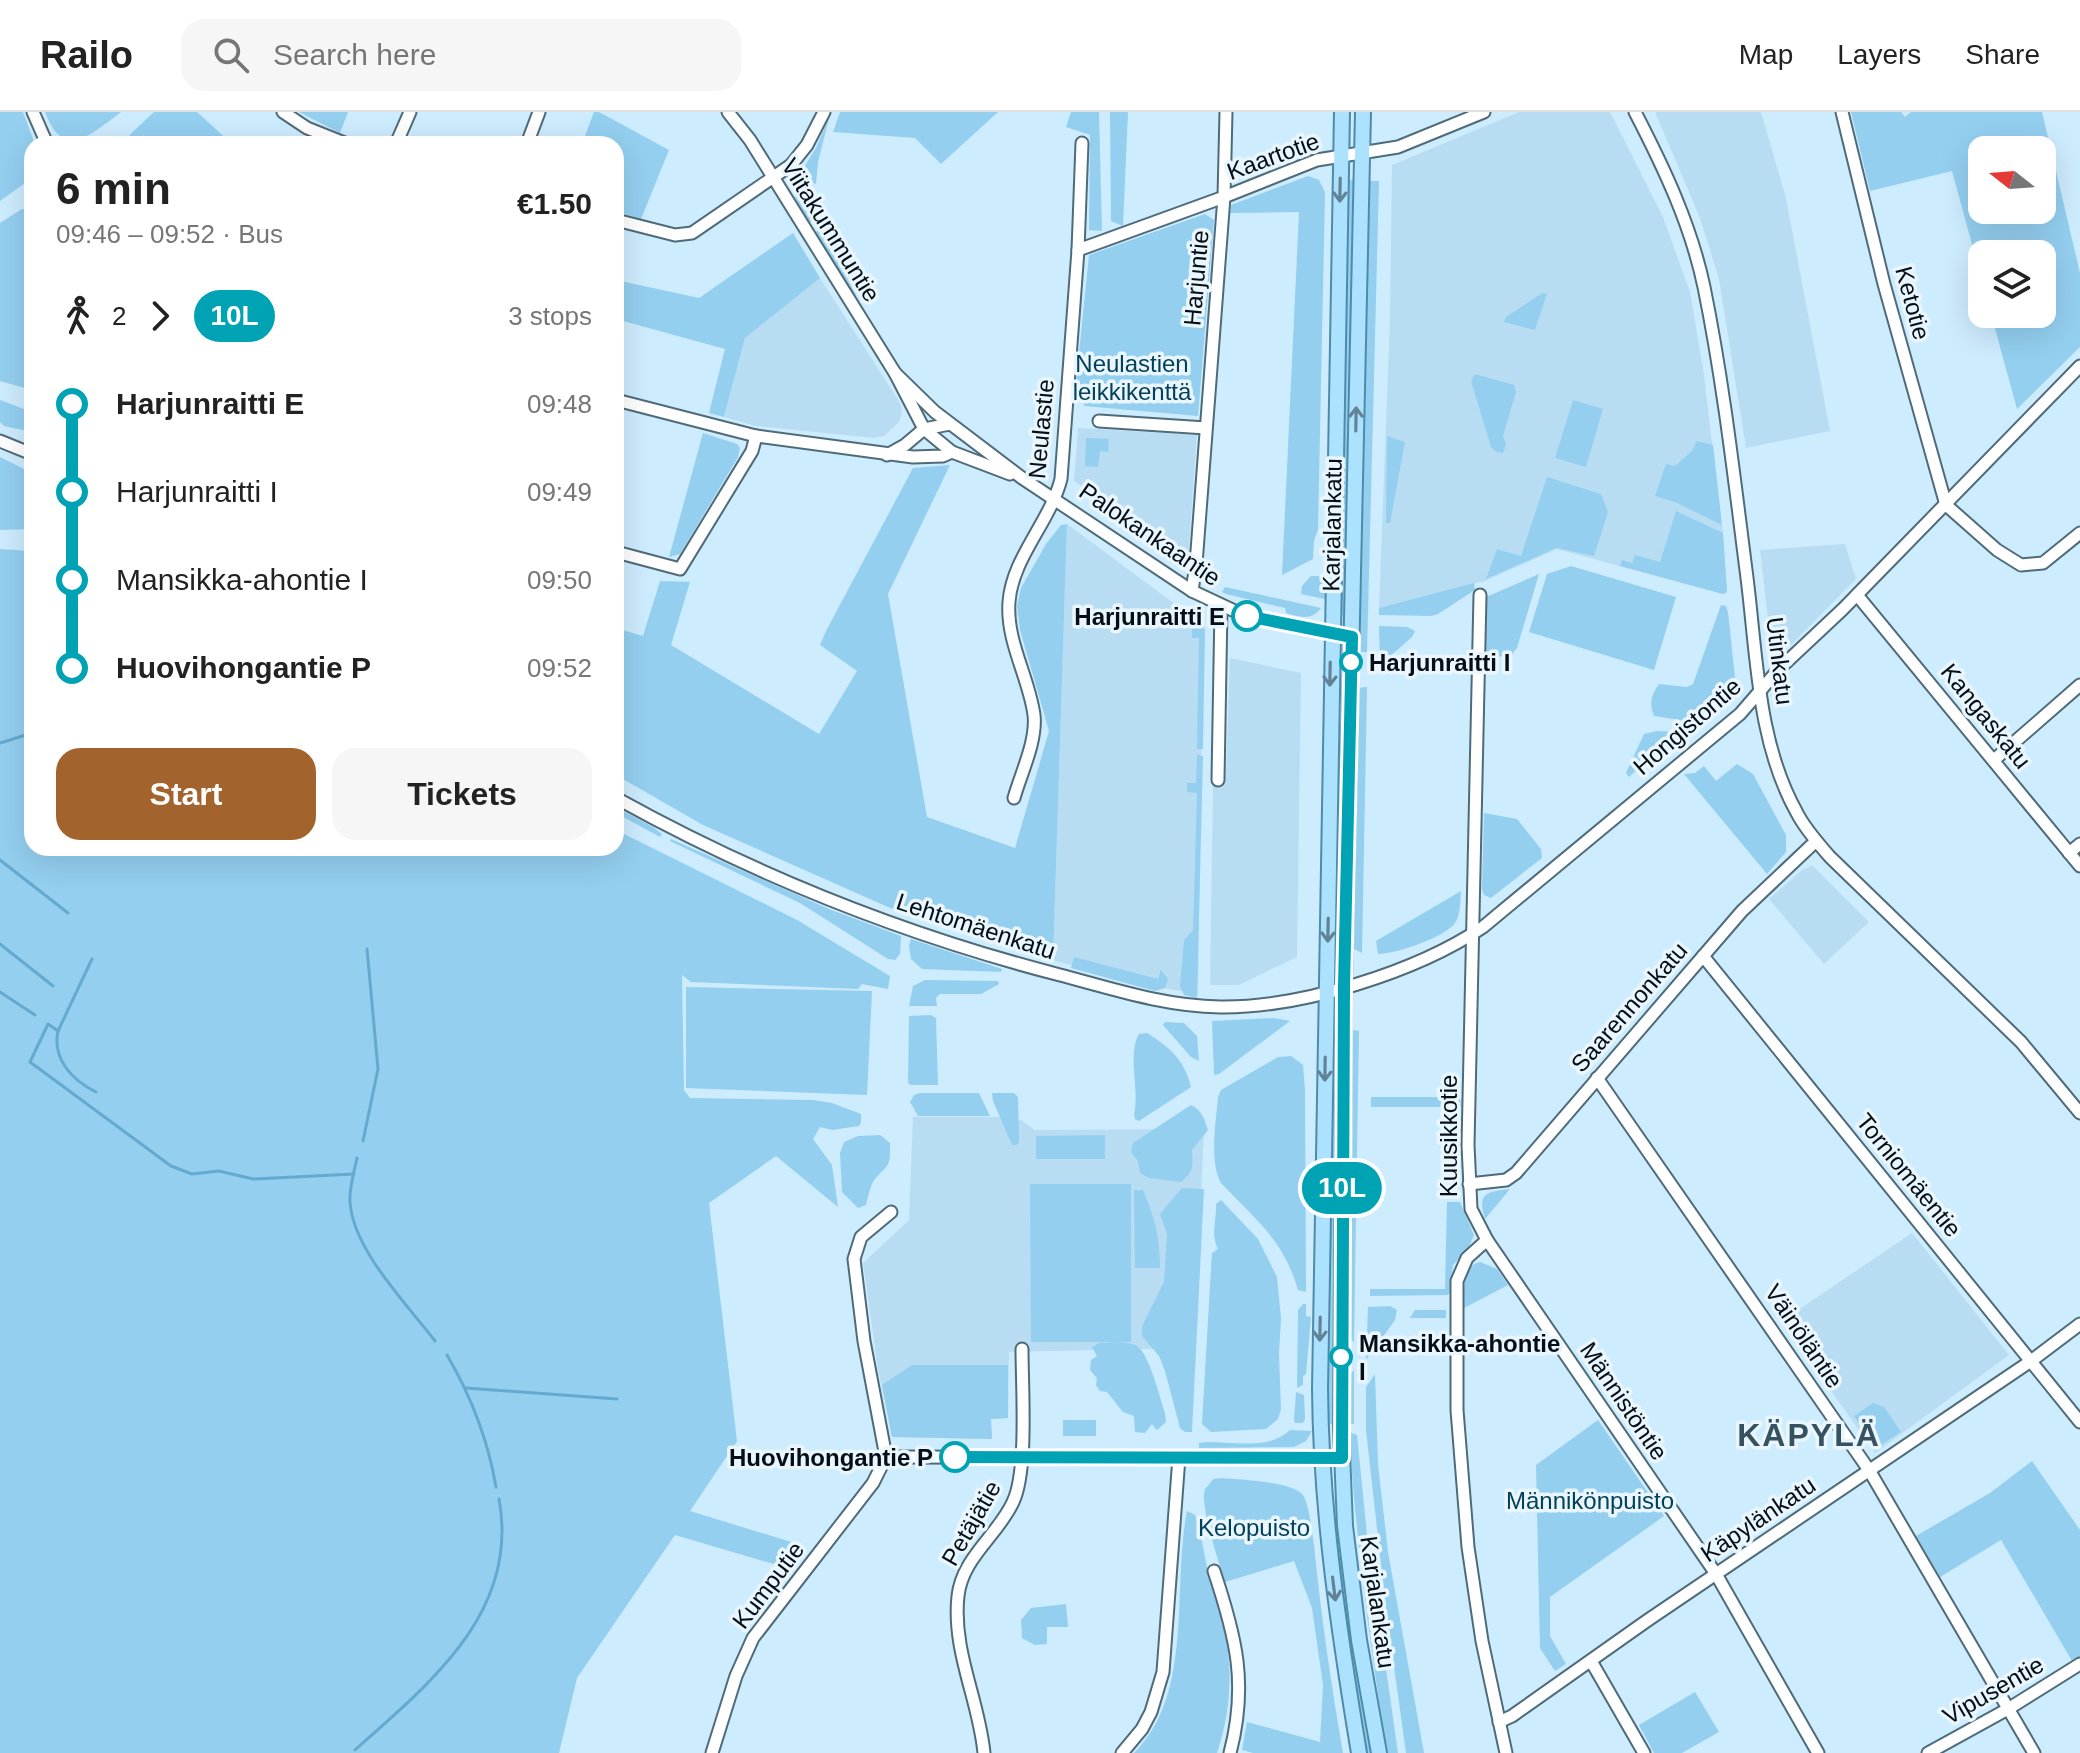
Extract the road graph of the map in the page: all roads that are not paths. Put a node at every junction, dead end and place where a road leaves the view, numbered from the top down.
1 (33, 112) edge
2 (283, 112) edge
3 (410, 112) edge
4 (539, 112) edge
5 (728, 112) edge
6 (824, 112) edge
7 (1226, 112) edge
8 (1342, 112) edge
9 (1363, 112) edge
10 (1484, 112) edge
11 (1635, 112) edge
12 (1842, 112) edge
13 (44, 136) edge
14 (327, 136) edge
15 (400, 136) edge
16 (530, 136) edge
17 (1082, 143) dead end
18 (1362, 151) junction
19 (1341, 154) junction
20 (773, 176) junction
21 (1224, 197) junction
22 (624, 222) edge
23 (1078, 250) junction
24 (2080, 366) edge
25 (895, 373) junction
26 (624, 402) edge
27 (1099, 421) dead end
28 (952, 426) junction
29 (1206, 428) junction
30 (924, 429) junction
31 (756, 436) junction
32 (0, 441) edge
33 (24, 451) edge
34 (952, 452) junction
35 (887, 455) junction
36 (1022, 478) junction
37 (1056, 498) junction
38 (1946, 505) junction
39 (2080, 533) edge
40 (624, 554) edge
41 (1192, 591) junction
42 (1480, 595) dead end
43 (1857, 595) junction
44 (1221, 607) junction
45 (1331, 633) junction
46 (1352, 637) junction
47 (2080, 685) edge
48 (1760, 693) junction
49 (1994, 760) junction
50 (1218, 780) dead end
51 (1014, 798) dead end
52 (624, 802) edge
53 (1816, 841) junction
54 (2080, 844) edge
55 (2069, 853) junction
56 (2080, 866) edge
57 (1471, 934) junction
58 (1703, 956) junction
59 (1344, 986) junction
60 (1327, 991) junction
61 (1597, 1078) junction
62 (2080, 1113) edge
63 (1469, 1184) junction
64 (891, 1212) dead end
65 (1487, 1240) junction
66 (2080, 1324) edge
67 (1022, 1349) dead end
68 (2031, 1361) junction
69 (2080, 1422) edge
70 (1021, 1456) junction
71 (886, 1457) junction
72 (1179, 1457) junction
73 (1322, 1458) junction
74 (1342, 1458) junction
75 (1869, 1470) junction
76 (1214, 1571) dead end
77 (1716, 1574) junction
78 (1591, 1661) junction
79 (2080, 1664) edge
80 (2008, 1709) junction
81 (1499, 1722) junction
82 (712, 1753) edge
83 (984, 1753) edge
84 (1122, 1753) edge
85 (1230, 1753) edge
86 (1359, 1753) edge
87 (1379, 1753) edge
88 (1506, 1753) edge
89 (1644, 1753) edge
90 (1818, 1753) edge
91 (1928, 1753) edge
92 (2034, 1753) edge

1 - 13 street
2 - 14 street
3 - 15 street
4 - 16 street
5 - 20 street, Viitakummuntie
6 - 20 street
7 - 21 street, Harjuntie
8 - 19 main road, Karjalankatu
9 - 18 main road, Karjalankatu
10 - 18 street, Kaartotie
11 - 48 street, Utinkatu
12 - 38 street, Ketotie
17 - 23 street, Neulastie
18 - 19 street, Kaartotie
46 -> 18 main road, Karjalankatu
19 - 21 street, Kaartotie
19 -> 45 main road, Karjalankatu
20 - 22 street
20 - 25 street, Viitakummuntie
21 - 23 street, Kaartotie
21 - 29 street, Harjuntie
23 - 37 street, Neulastie
24 - 38 street, Hongistontie
25 - 28 street, Viitakummuntie
25 - 30 street, Viitakummuntie
26 - 31 street, Palokankaantie
27 - 29 street
28 - 30 street
28 - 34 street
28 - 36 street, Palokankaantie
29 - 41 street, Harjuntie
30 - 34 street, Viitakummuntie
30 - 35 street
31 - 35 street, Palokankaantie
31 - 40 street
32 - 33 street
34 - 35 street, Palokankaantie
34 - 36 street, Palokankaantie
36 - 37 street, Palokankaantie
37 - 41 street, Palokankaantie
37 - 51 street, Neulastie
38 - 39 street
38 - 43 street, Hongistontie
41 - 44 street, Palokankaantie
42 - 57 street, Kuusikkotie
43 - 48 street, Hongistontie
43 - 49 street, Kangaskatu
44 - 45 street, Palokankaantie
44 - 50 street
45 - 46 street, Palokankaantie
45 -> 60 main road, Karjalankatu
46 - 59 main road, Karjalankatu
47 - 49 street
48 - 53 street, Utinkatu
48 - 57 street, Hongistontie
49 - 55 street, Kangaskatu
52 - 60 street, Lehtomäenkatu
53 - 58 street, Saarennonkatu
53 - 62 street, Utinkatu
54 - 55 street
55 - 56 street, Kangaskatu
57 - 59 street, Hongistontie
57 - 63 street, Kuusikkotie
58 - 61 street, Saarennonkatu
58 - 68 street, Torniomäentie
59 - 60 street, Lehtomäenkatu
59 - 74 main road, Karjalankatu
60 -> 73 main road, Karjalankatu
61 - 63 street, Saarennonkatu
61 - 75 street, Väinöläntie
63 - 65 street, Kuusikkotie
64 - 71 street
65 - 77 street, Männistöntie
65 - 81 street
66 - 68 street, Käpylänkatu
67 - 70 street, Petäjätie
68 - 69 street, Torniomäentie
68 - 75 street, Käpylänkatu
70 - 71 street
70 - 72 street
70 - 83 street, Petäjätie
71 - 82 street, Kumputie
72 - 73 street
72 - 84 street
73 - 74 street
73 -> 86 main road, Karjalankatu
74 - 87 main road, Karjalankatu
75 - 77 street, Käpylänkatu
75 - 80 street, Väinöläntie
76 - 85 street
77 - 78 street, Käpylänkatu
77 - 90 street, Männistöntie
78 - 81 street, Käpylänkatu
78 - 89 street
79 - 80 street, Vipusentie
80 - 91 street, Vipusentie
80 - 92 street, Väinöläntie
81 - 88 street

